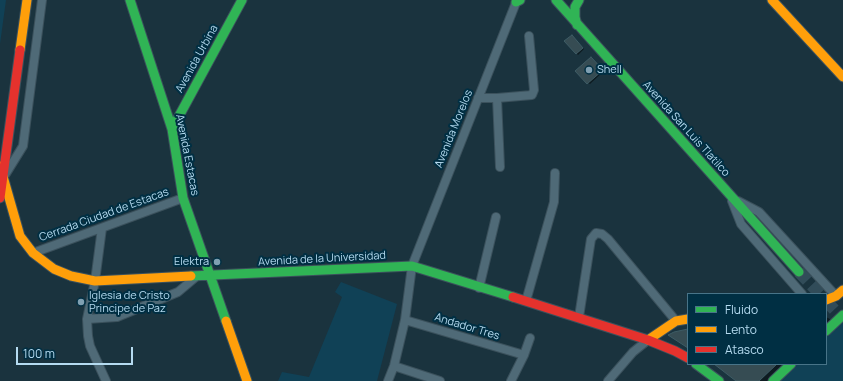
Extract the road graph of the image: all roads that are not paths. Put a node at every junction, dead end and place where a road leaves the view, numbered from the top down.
1 (27, 0) edge
2 (42, 0) edge
3 (130, 0) edge
4 (242, 0) edge
5 (556, 0) edge
6 (579, 0) edge
7 (772, 0) edge
8 (518, 1) edge
9 (578, 26) junction
10 (529, 36) dead end
11 (843, 77) edge
12 (478, 98) junction
13 (497, 98) junction
14 (172, 129) junction
15 (0, 166) edge
16 (500, 167) dead end
17 (555, 173) dead end
18 (4, 176) junction
19 (730, 196) junction
20 (0, 198) edge
21 (182, 198) junction
22 (496, 217) dead end
23 (102, 228) junction
24 (32, 253) junction
25 (412, 266) junction
26 (800, 272) tunnel mouth
27 (197, 276) junction
28 (211, 276) junction
29 (95, 281) junction
30 (479, 288) junction
31 (801, 293) edge
32 (840, 293) edge
33 (827, 300) edge
34 (526, 301) junction
35 (843, 314) edge
36 (579, 317) junction
37 (87, 319) junction
38 (687, 319) edge
39 (405, 320) junction
40 (676, 321) junction
41 (827, 330) edge
42 (530, 338) dead end
43 (648, 340) junction
44 (524, 355) junction
45 (687, 357) edge
46 (697, 365) edge
47 (790, 365) edge
48 (394, 366) junction
49 (106, 381) edge
50 (247, 381) edge
51 (388, 381) edge
52 (440, 381) edge
53 (511, 381) edge
54 (608, 381) edge
55 (719, 381) edge
56 (773, 381) edge

1 - 18 main road
2 - 18 street
3 - 14 main road, Avenida Estacas
4 - 14 main road, Avenida Urbina
5 - 9 main road, Avenida San Luis Tlatilco
6 - 9 main road
7 - 11 main road
8 - 12 street, Avenida Morelos
9 - 19 main road, Avenida San Luis Tlatilco
10 - 13 street
12 - 13 street
12 - 25 street, Avenida Morelos
13 - 16 street
14 - 21 main road, Avenida Estacas
15 - 18 main road
17 - 34 street
18 - 20 main road
18 - 24 main road, Avenida de la Universidad
19 - 26 main road, Avenida San Luis Tlatilco
19 - 31 street
19 - 32 street
21 - 23 street, Cerrada Ciudad de Estacas
21 - 28 main road, Avenida Estacas
22 - 30 street
23 - 24 street, Cerrada Ciudad de Estacas
23 - 29 street
24 - 29 main road, Avenida de la Universidad
25 - 28 main road, Avenida de la Universidad
25 - 30 main road, Avenida de la Universidad
25 - 39 street, Avenida Morelos
27 - 28 main road, Avenida de la Universidad
27 - 29 main road, Avenida de la Universidad
27 - 37 street
28 - 50 main road, Avenida Estacas
29 - 37 street
30 - 34 main road, Avenida de la Universidad
32 - 33 main road
34 - 36 main road, Avenida de la Universidad
35 - 41 main road
36 - 40 street
36 - 43 main road, Avenida de la Universidad
37 - 49 street
38 - 40 main road
39 - 44 street, Andador Tres
39 - 48 street, Avenida Morelos
40 - 43 main road
42 - 44 street
43 - 45 main road, Avenida de la Universidad
43 - 54 street
44 - 53 street
46 - 55 main road
47 - 56 main road
48 - 51 street, Avenida Morelos
48 - 52 street

